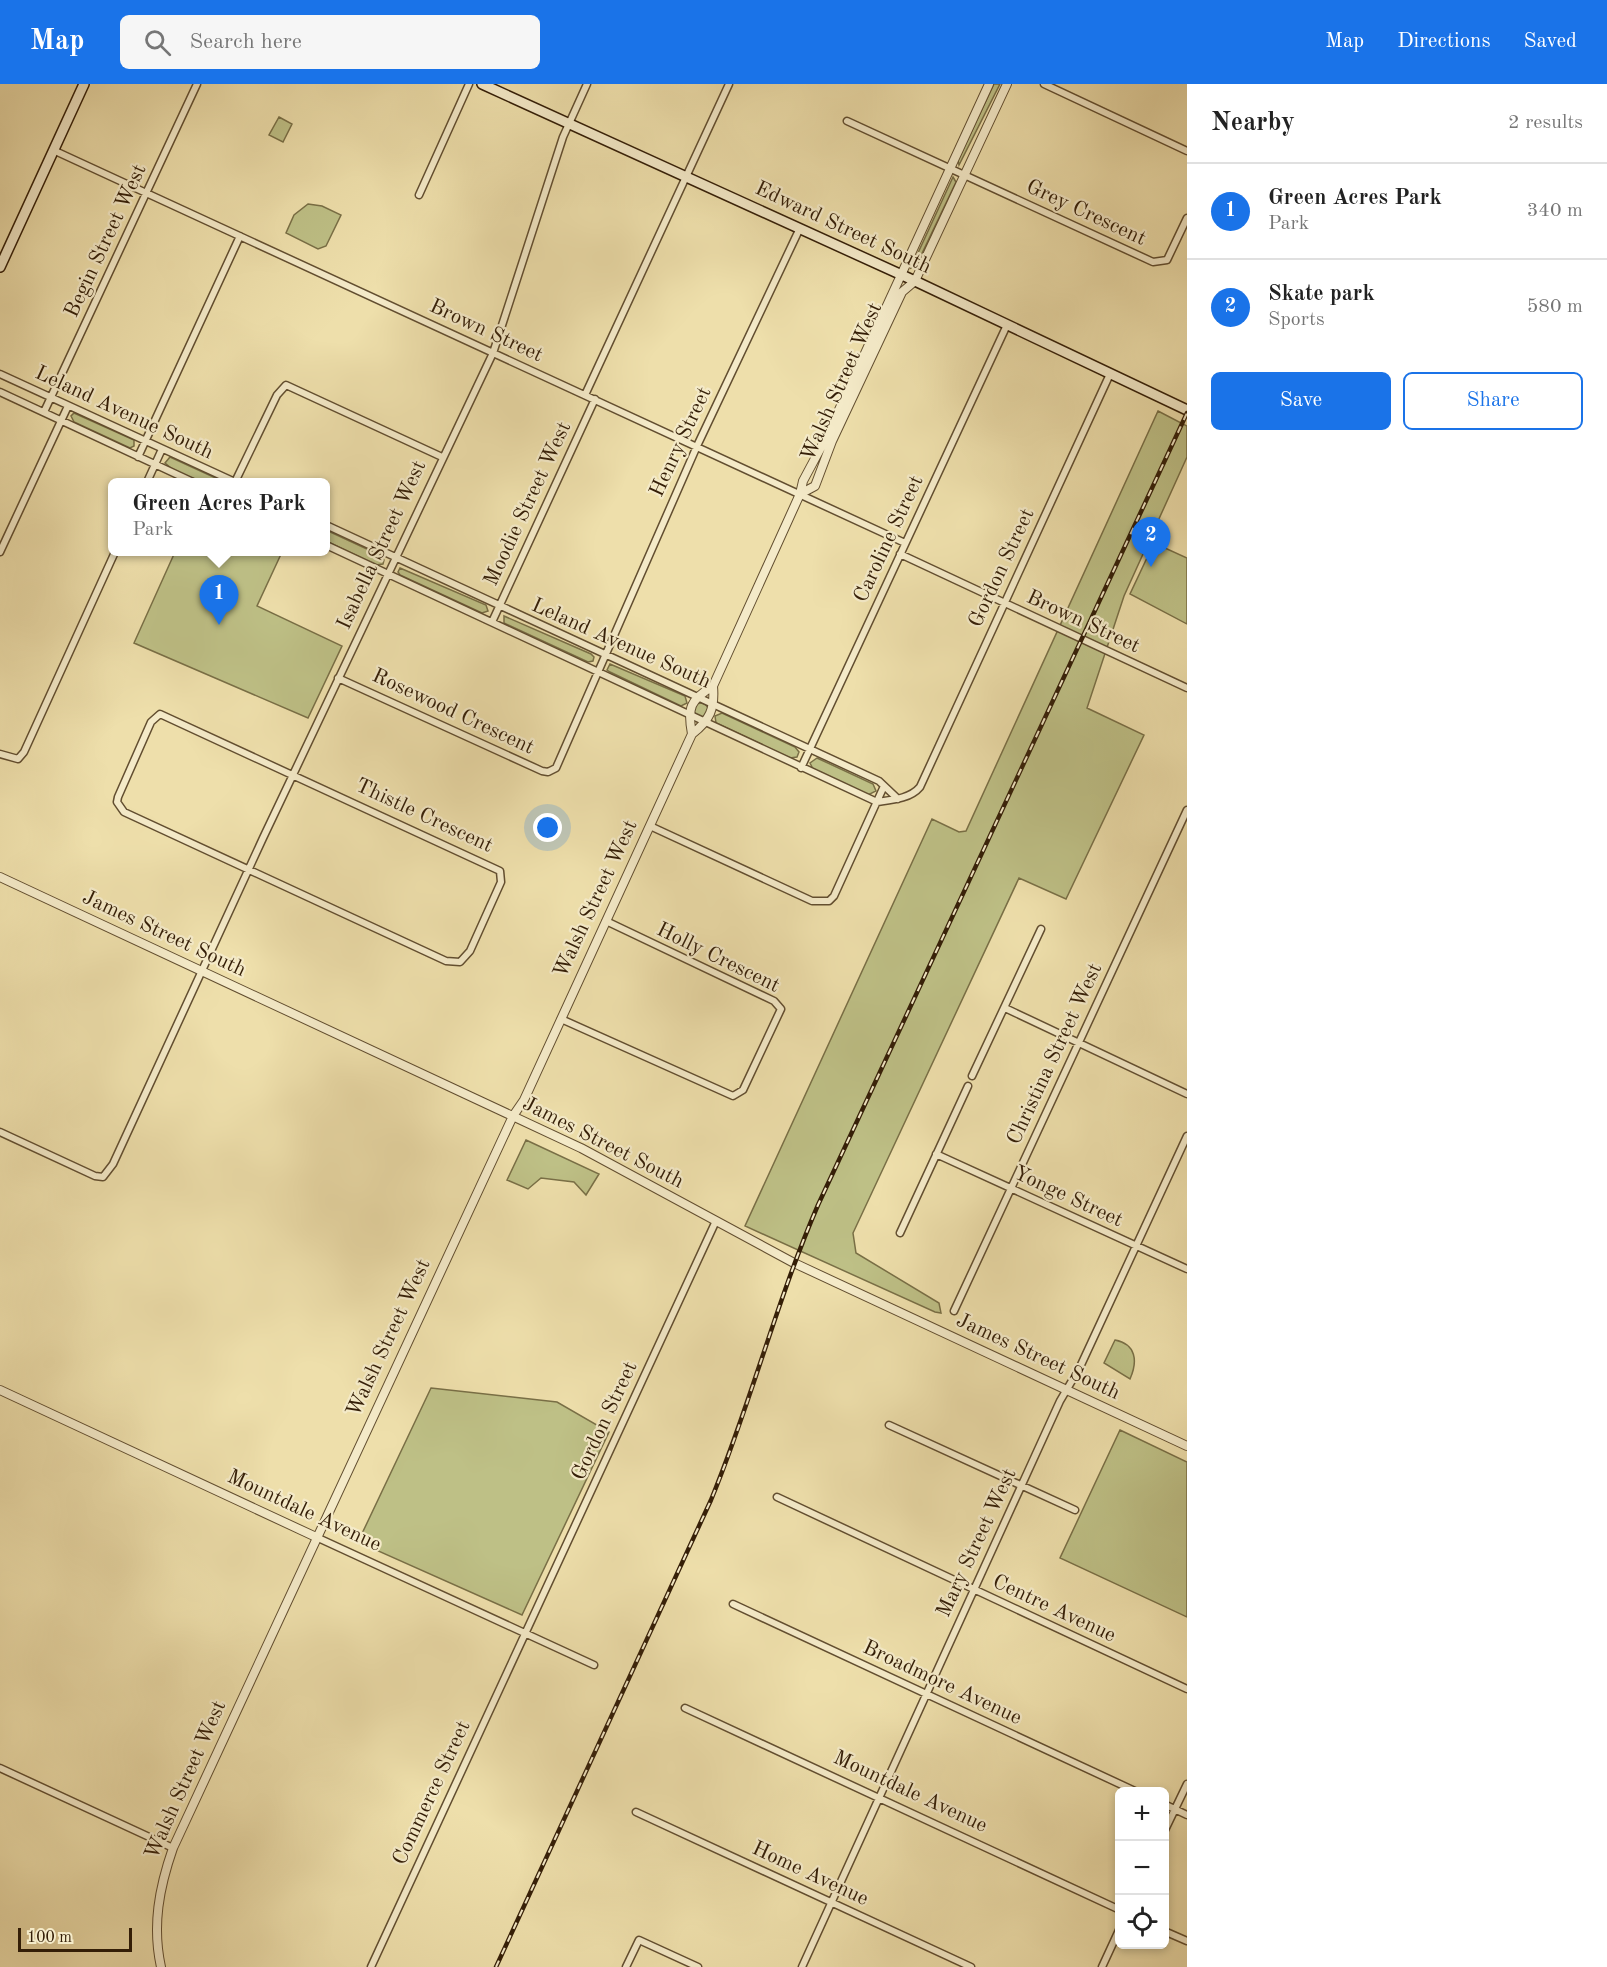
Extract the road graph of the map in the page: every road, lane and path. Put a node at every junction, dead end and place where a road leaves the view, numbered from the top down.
1 (84, 84) edge
2 (197, 84) edge
3 (469, 84) edge
4 (482, 84) edge
5 (587, 84) edge
6 (729, 84) edge
7 (989, 84) edge
8 (1007, 84) edge
9 (1044, 84) edge
10 (847, 121) dead end
11 (568, 124) junction
12 (53, 150) junction
13 (1187, 151) edge
14 (950, 167) junction
15 (965, 174) junction
16 (686, 177) junction
17 (147, 192) junction
18 (418, 195) dead end
19 (1187, 218) edge
20 (800, 228) junction
21 (240, 236) junction
22 (0, 267) edge
23 (902, 275) junction
24 (915, 281) junction
25 (1007, 325) junction
26 (492, 353) junction
27 (0, 374) edge
28 (1110, 374) junction
29 (0, 392) edge
30 (585, 394) junction
31 (51, 398) junction
32 (595, 399) junction
33 (68, 406) junction
34 (1187, 410) edge
35 (44, 412) junction
36 (61, 420) junction
37 (145, 441) junction
38 (697, 446) junction
39 (162, 449) junction
40 (138, 457) junction
41 (442, 457) junction
42 (155, 465) junction
43 (149, 478) edge
44 (182, 478) edge
45 (224, 478) edge
46 (237, 478) edge
47 (800, 494) junction
48 (330, 527) edge
49 (905, 543) junction
50 (330, 547) edge
51 (0, 552) edge
52 (900, 554) junction
53 (113, 556) edge
54 (394, 558) junction
55 (387, 574) junction
56 (1003, 604) junction
57 (499, 607) junction
58 (492, 622) junction
59 (604, 655) junction
60 (600, 672) junction
61 (338, 678) junction
62 (713, 686) junction
63 (1187, 688) edge
64 (696, 696) junction
65 (715, 705) junction
66 (688, 714) junction
67 (707, 723) junction
68 (692, 735) junction
69 (809, 749) junction
70 (0, 754) edge
71 (801, 768) junction
72 (294, 774) junction
73 (884, 786) junction
74 (898, 799) junction
75 (877, 802) junction
76 (1187, 810) edge
77 (650, 826) junction
78 (248, 870) junction
79 (0, 877) edge
80 (606, 921) junction
81 (1041, 930) dead end
82 (201, 971) junction
83 (1005, 1008) junction
84 (561, 1019) junction
85 (1079, 1042) junction
86 (972, 1076) dead end
87 (968, 1086) dead end
88 (1187, 1094) edge
89 (513, 1116) junction
90 (0, 1132) edge
91 (1187, 1136) edge
92 (936, 1154) junction
93 (1011, 1188) junction
94 (715, 1223) junction
95 (900, 1233) dead end
96 (1136, 1247) junction
97 (1187, 1269) edge
98 (954, 1311) dead end
99 (1066, 1389) junction
100 (0, 1390) edge
101 (889, 1425) dead end
102 (1187, 1446) edge
103 (1022, 1485) junction
104 (777, 1497) dead end
105 (1075, 1510) dead end
106 (316, 1537) junction
107 (973, 1590) junction
108 (733, 1604) dead end
109 (524, 1634) junction
110 (594, 1665) dead end
111 (1187, 1689) edge
112 (926, 1693) junction
113 (685, 1708) dead end
114 (0, 1768) edge
115 (1187, 1784) edge
116 (1128, 1787) edge
117 (878, 1797) junction
118 (1169, 1806) edge
119 (1175, 1809) junction
120 (636, 1812) dead end
121 (1187, 1815) edge
122 (1169, 1822) edge
123 (173, 1848) junction
124 (832, 1902) junction
125 (1115, 1908) edge
126 (1169, 1933) edge
127 (1115, 1937) edge
128 (1187, 1941) edge
129 (161, 1967) edge
130 (371, 1967) edge
131 (626, 1967) edge
132 (698, 1967) edge
133 (802, 1967) edge
134 (971, 1967) edge
135 (1102, 1967) edge

1 - 12 main road
2 - 17 street, Begin Street West
3 - 18 street
4 - 11 main road, Edward Street South
5 - 11 street, Isabella Street West
6 - 16 street
7 - 14 street, Walsh Street West
8 - 15 street, Walsh Street West
9 - 13 street
10 - 14 street, Grey Crescent
11 - 16 main road, Edward Street South
11 - 26 street, Isabella Street West
12 - 17 street, Brown Street
12 - 22 main road
14 - 15 street, Grey Crescent
14 - 23 street, Walsh Street West
15 - 19 street, Grey Crescent
15 - 24 street, Walsh Street West
16 - 20 main road, Edward Street South
16 - 30 street
17 - 21 street, Brown Street
17 - 31 street, Begin Street West
20 - 23 main road, Edward Street South
20 - 38 street, Henry Street
21 - 26 street, Brown Street
21 - 37 street
23 - 24 main road, Edward Street South
23 - 47 street, Walsh Street West
24 - 25 main road, Edward Street South
24 - 47 street, Walsh Street West
25 - 28 main road, Edward Street South
25 - 49 street, Caroline Street
26 - 30 street, Brown Street
26 - 41 street, Isabella Street West
27 - 31 street, Leland Avenue South
28 - 34 main road, Edward Street South
28 - 56 street, Gordon Street
29 - 35 street, Leland Avenue South
30 - 32 street, Brown Street
31 - 33 street, Leland Avenue South
31 - 35 street, Begin Street West
32 - 38 street, Brown Street
32 - 57 street, Moodie Street West
33 - 36 street
33 - 37 street, Leland Avenue South
35 - 36 street, Leland Avenue South
36 - 40 street, Leland Avenue South
36 - 51 street
37 - 39 street, Leland Avenue South
37 - 40 street
38 - 47 street, Brown Street
38 - 59 street, Henry Street
39 - 42 street
39 - 45 street, Leland Avenue South
40 - 42 street, Leland Avenue South
41 - 46 street
41 - 54 street, Isabella Street West
42 - 43 street
42 - 44 street, Leland Avenue South
47 - 49 street, Brown Street
47 - 62 street, Walsh Street West
48 - 54 street, Leland Avenue South
49 - 52 street, Caroline Street
50 - 55 street, Leland Avenue South
52 - 56 street, Brown Street
52 - 69 street, Caroline Street
53 - 70 street
54 - 55 street, Isabella Street West
54 - 57 street, Leland Avenue South
55 - 58 street, Leland Avenue South
55 - 61 street, Isabella Street West
56 - 63 street, Brown Street
56 - 74 street, Gordon Street
57 - 58 street, Moodie Street West
57 - 59 street, Leland Avenue South
58 - 60 street, Leland Avenue South
59 - 60 street, Henry Street
59 - 64 street, Leland Avenue South
60 - 61 street, Rosewood Crescent
60 - 66 street, Leland Avenue South
61 - 72 street, Isabella Street West
62 - 64 street
62 - 65 street, Walsh Street West
64 - 65 street, Leland Avenue South
64 - 66 street
65 - 67 street, Walsh Street West
65 - 69 street, Leland Avenue South
66 - 67 street, Leland Avenue South
66 - 68 street
67 - 68 street, Walsh Street West
67 - 71 street, Leland Avenue South
68 - 77 street, Walsh Street West
69 - 71 street, Caroline Street
69 - 73 street, Leland Avenue South
71 - 75 street, Leland Avenue South
72 - 78 street, Isabella Street West
72 - 78 street
72 - 78 street, Thistle Crescent
73 - 74 street, Leland Avenue South
73 - 75 street
74 - 75 street
75 - 77 street
76 - 85 street, Christina Street West
77 - 80 street, Walsh Street West
78 - 82 street, Isabella Street West
79 - 82 street, James Street South
80 - 84 street, Walsh Street West
80 - 84 street, Holly Crescent
81 - 83 street
82 - 89 street, James Street South
82 - 90 street, Isabella Street West
83 - 85 street
83 - 86 street
84 - 89 street, Walsh Street West
85 - 88 street
85 - 93 street, Christina Street West
87 - 92 street
89 - 94 street, James Street South
89 - 106 street, Walsh Street West
91 - 96 street, Mary Street West
92 - 93 street, Yonge Street
92 - 95 street
93 - 96 street, Yonge Street
93 - 98 street, Christina Street West
94 - 99 street, James Street South
94 - 109 street, Gordon Street
96 - 97 street, Yonge Street
96 - 99 street, Mary Street West
99 - 102 street, James Street South
99 - 103 street, Mary Street West
100 - 106 street, Mountdale Avenue
101 - 103 street
103 - 105 street
103 - 107 street, Mary Street West
104 - 107 street, Centre Avenue
106 - 109 street, Mountdale Avenue
106 - 123 street, Walsh Street West
107 - 111 street, Centre Avenue
107 - 112 street, Mary Street West
108 - 112 street, Broadmore Avenue
109 - 110 street, Mountdale Avenue
109 - 130 street, Commerce Street
112 - 116 street, Broadmore Avenue
112 - 117 street, Mary Street West
113 - 117 street, Mountdale Avenue
114 - 123 street
115 - 119 street
117 - 124 street, Mary Street West
117 - 125 street, Mountdale Avenue
118 - 119 street
119 - 121 street
119 - 122 street
120 - 124 street, Home Avenue
123 - 129 street, Walsh Street West
124 - 133 street, Mary Street West
124 - 134 street, Home Avenue
126 - 128 street
127 - 135 street
131 - 132 street

